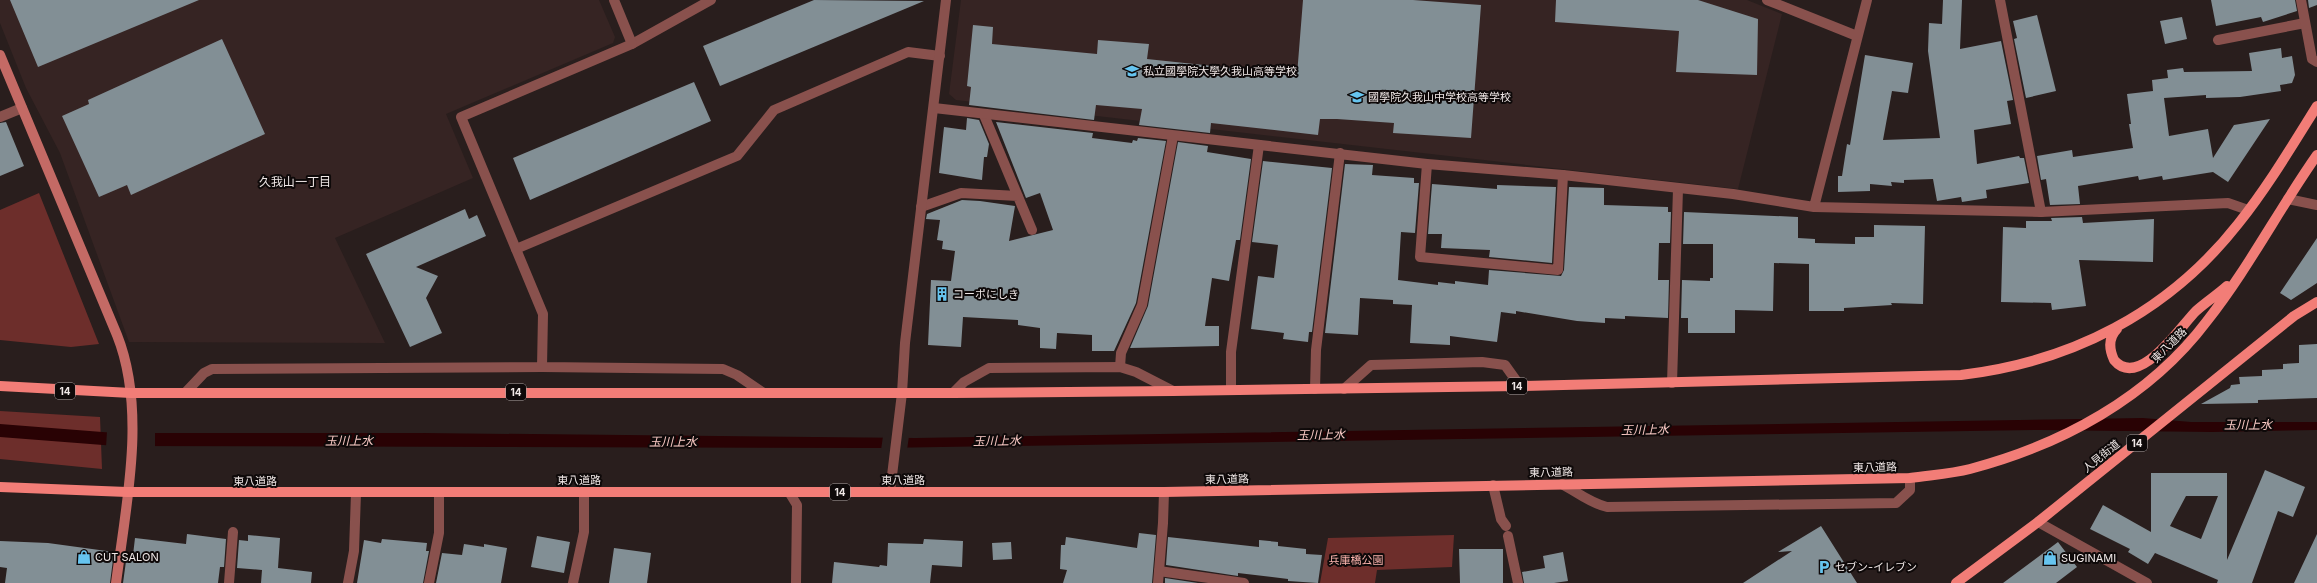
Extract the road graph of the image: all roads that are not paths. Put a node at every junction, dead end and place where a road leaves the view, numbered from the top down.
1 (614, 0) edge
2 (711, 0) edge
3 (946, 0) edge
4 (1767, 0) edge
5 (1867, 0) edge
6 (2000, 0) edge
7 (2301, 0) edge
8 (2305, 23) junction
9 (1857, 36) junction
10 (2218, 40) dead end
11 (632, 44) junction
12 (0, 55) edge
13 (940, 56) junction
14 (2317, 62) edge
15 (2317, 106) edge
16 (22, 108) junction
17 (934, 108) junction
18 (984, 115) junction
19 (0, 117) edge
20 (1173, 136) junction
21 (1259, 145) junction
22 (1340, 153) junction
23 (2317, 155) edge
24 (1427, 164) junction
25 (1563, 175) junction
26 (1678, 189) junction
27 (1018, 196) junction
28 (2288, 200) junction
29 (2317, 205) edge
30 (922, 207) junction
31 (1814, 207) junction
32 (2248, 210) junction
33 (2041, 212) junction
34 (1032, 230) dead end
35 (516, 249) junction
36 (2236, 280) junction
37 (2317, 302) edge
38 (2124, 324) junction
39 (542, 367) junction
40 (1120, 367) junction
41 (1672, 383) junction
42 (0, 386) edge
43 (1520, 386) junction
44 (1315, 389) junction
45 (1344, 389) junction
46 (1231, 390) junction
47 (1173, 391) junction
48 (186, 392) junction
49 (762, 392) junction
50 (131, 393) junction
51 (902, 393) junction
52 (953, 393) junction
53 (1910, 478) junction
54 (1562, 484) junction
55 (1492, 485) junction
56 (0, 487) edge
57 (127, 492) junction
58 (584, 492) junction
59 (789, 492) junction
60 (890, 492) junction
61 (1164, 492) junction
62 (356, 493) junction
63 (439, 493) junction
64 (2038, 522) junction
65 (233, 532) dead end
66 (1159, 571) junction
67 (116, 583) edge
68 (229, 583) edge
69 (348, 583) edge
70 (429, 583) edge
71 (573, 583) edge
72 (796, 583) edge
73 (1158, 583) edge
74 (1244, 583) edge
75 (1518, 583) edge
76 (1956, 583) edge
77 (2148, 583) edge

1 - 11 street
2 - 11 street
3 - 13 street
4 - 9 street
5 - 9 street
6 - 33 street
7 - 8 street
8 - 10 street
8 - 14 street
9 - 31 street
11 - 35 street
12 - 16 street
13 - 17 street
13 - 35 street
15 - 32 main road, 14
16 - 19 street
16 - 50 street
17 - 18 street
17 - 30 street
18 - 20 street
18 - 27 street
20 - 21 street
20 - 40 street
21 - 22 street
21 - 46 street
22 - 24 street
22 - 44 street
23 - 28 main road, 東八道路 / 14
24 - 25 street
24 - 25 street
25 - 26 street
26 - 31 street
26 - 41 street
27 - 30 street
27 - 34 street
28 - 29 street
28 - 36 main road, 東八道路 / 14
30 - 51 street
31 - 33 street
32 - 33 street
32 - 38 main road, 14
35 - 39 street
36 - 38 main road
36 - 53 main road, 東八道路 / 14
37 - 64 main road, 人見街道 / 14
38 - 41 main road, 14
39 - 48 street
39 - 49 street
40 - 47 street
40 - 52 street
41 - 43 main road, 14
42 - 50 main road, 14
43 - 45 main road, 14
43 - 45 street
44 - 45 main road, 14
44 - 46 main road, 14
46 - 47 main road, 14
47 - 52 main road, 14
48 - 49 main road, 14
48 - 50 main road, 14
49 - 51 main road, 14
50 - 57 street
51 - 52 main road, 14
51 - 60 street
53 - 54 main road, 東八道路 / 14
53 - 54 street
54 - 55 main road, 東八道路 / 14
55 - 61 main road, 東八道路 / 14
55 - 75 street
56 - 57 main road, 東八道路 / 14
57 - 62 main road, 東八道路 / 14
57 - 67 street
58 - 59 main road, 東八道路 / 14
58 - 63 main road, 東八道路 / 14
58 - 71 street
59 - 60 main road, 東八道路 / 14
59 - 72 street
60 - 61 main road, 東八道路 / 14
61 - 66 street
62 - 63 main road, 東八道路 / 14
62 - 69 street
63 - 70 street
64 - 76 main road, 人見街道 / 14
64 - 77 street
65 - 68 street
66 - 73 street
66 - 74 street

